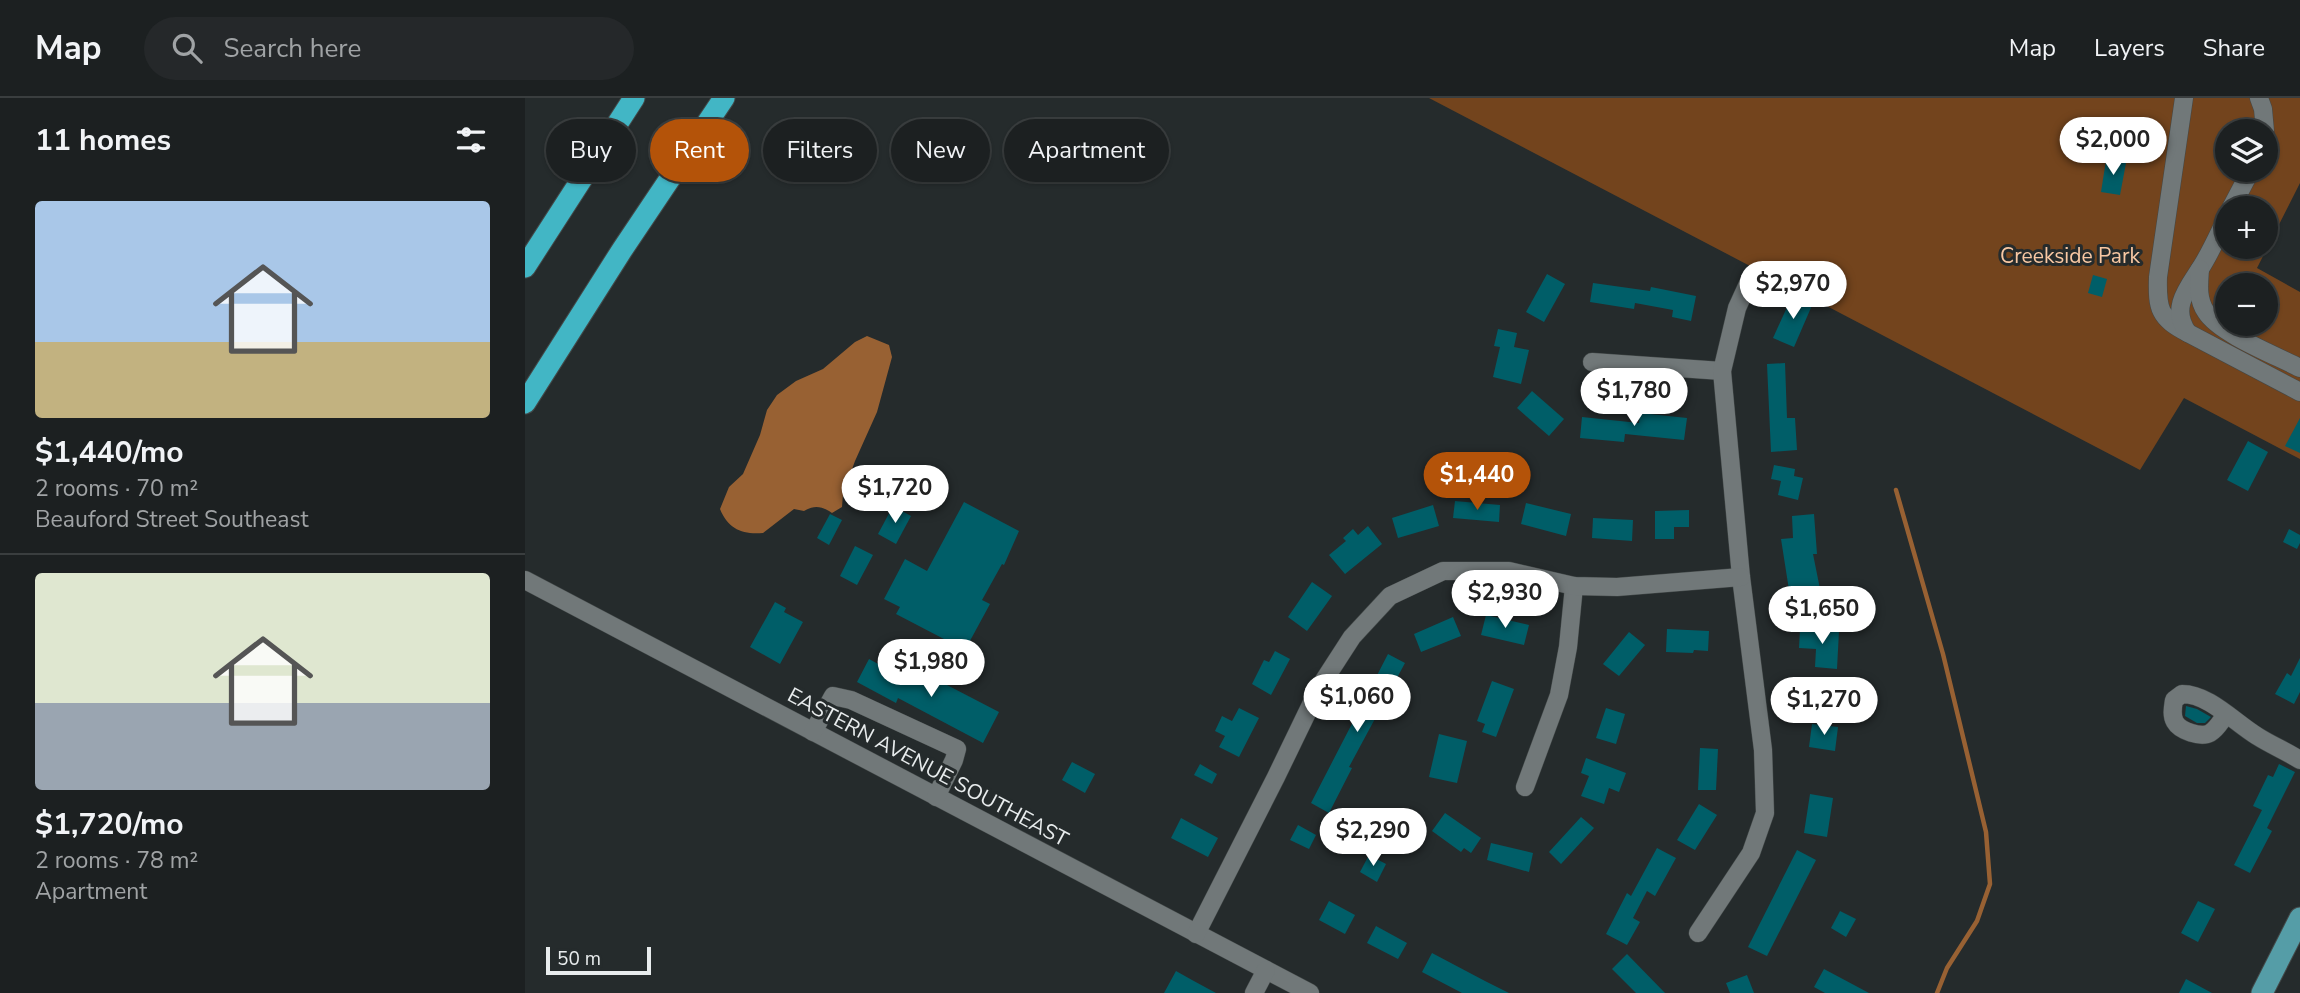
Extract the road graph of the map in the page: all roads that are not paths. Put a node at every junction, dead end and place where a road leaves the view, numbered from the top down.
1 (635, 98) edge
2 (724, 98) edge
3 (2184, 98) edge
4 (2259, 98) edge
5 (2264, 119) edge
6 (2215, 240) edge
7 (525, 267) edge
8 (2200, 269) junction
9 (1752, 275) dead end
10 (2188, 333) junction
11 (1592, 362) dead end
12 (2300, 368) edge
13 (1722, 371) junction
14 (2300, 391) edge
15 (525, 403) edge
16 (1741, 578) junction
17 (525, 580) edge
18 (1574, 586) junction
19 (2225, 716) dead end
20 (813, 732) junction
21 (2300, 760) edge
22 (1524, 787) dead end
23 (936, 797) junction
24 (2299, 923) edge
25 (1698, 933) dead end
26 (1196, 934) junction
27 (1266, 970) junction
28 (1254, 993) edge
29 (1310, 993) edge
30 (2262, 993) edge

1 - 7 highway
2 - 15 highway
3 - 10 street
4 - 5 street
6 - 8 street
8 - 10 street
8 - 12 street
9 - 13 street
10 - 14 street
11 - 13 street
13 - 16 street
16 - 18 street
16 - 25 street
17 - 20 street, EASTERN AVENUE SOUTHEAST
18 - 22 street
18 - 26 street
19 - 21 street
20 - 23 street, EASTERN AVENUE SOUTHEAST
20 - 23 street
23 - 26 street, EASTERN AVENUE SOUTHEAST
24 - 30 main road
26 - 27 street, EASTERN AVENUE SOUTHEAST
27 - 28 street
27 - 29 street, EASTERN AVENUE SOUTHEAST

